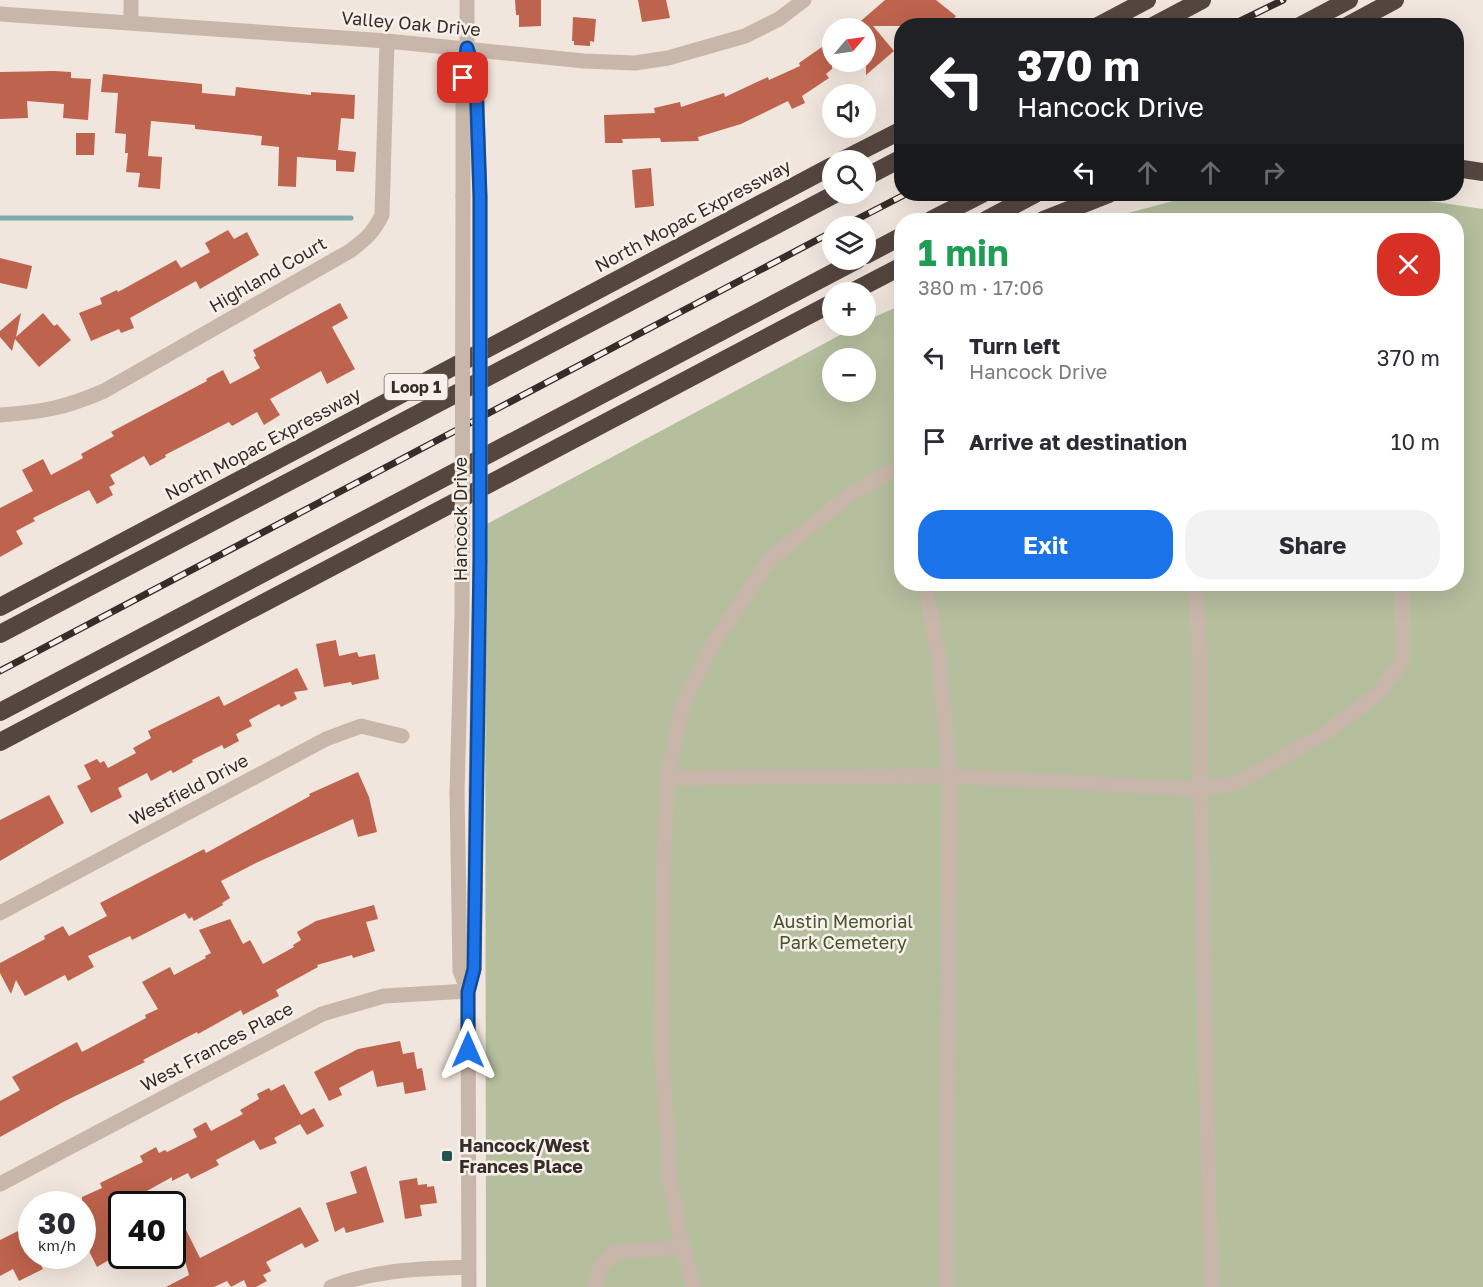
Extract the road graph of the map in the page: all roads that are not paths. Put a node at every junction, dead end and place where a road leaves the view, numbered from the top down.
1 (131, 0) edge
2 (467, 0) edge
3 (804, 0) edge
4 (1137, 0) edge
5 (1147, 0) edge
6 (1202, 0) edge
7 (1349, 0) edge
8 (1395, 0) edge
9 (0, 14) edge
10 (1115, 17) joint
11 (1168, 18) edge
12 (1315, 18) edge
13 (1362, 18) edge
14 (131, 22) junction
15 (387, 40) junction
16 (467, 48) junction
17 (894, 134) edge
18 (863, 150) edge
19 (894, 163) edge
20 (1464, 169) edge
21 (822, 171) edge
22 (876, 172) edge
23 (1483, 172) edge
24 (822, 201) edge
25 (968, 201) edge
26 (1022, 201) edge
27 (1091, 201) edge
28 (945, 213) edge
29 (999, 213) edge
30 (1061, 213) edge
31 (894, 240) edge
32 (876, 250) edge
33 (838, 270) edge
34 (894, 270) edge
35 (871, 282) edge
36 (822, 308) edge
37 (0, 415) edge
38 (894, 470) edge
39 (926, 591) edge
40 (1195, 591) edge
41 (1402, 591) edge
42 (0, 607) edge
43 (0, 634) edge
44 (0, 712) edge
45 (402, 736) dead end
46 (0, 742) edge
47 (950, 776) junction
48 (668, 778) junction
49 (1200, 789) junction
50 (0, 913) edge
51 (468, 992) junction
52 (0, 1184) edge
53 (683, 1247) junction
54 (469, 1267) junction
55 (331, 1287) edge
56 (469, 1287) edge
57 (595, 1287) edge
58 (694, 1287) edge
59 (946, 1287) edge
60 (1211, 1287) edge

1 - 14 street
2 - 16 street, Hancock Drive
3 - 16 street, Valley Oak Drive
4 - 10 highway
5 - 10 highway
6 - 11 highway
7 - 12 highway
8 - 13 highway
9 - 14 street, Valley Oak Drive
14 - 15 street, Valley Oak Drive
15 - 16 street, Valley Oak Drive
15 - 37 street, Highland Court
16 - 51 street, Hancock Drive, bridge
16 - 51 street, Hancock Drive, bridge
17 - 18 highway
19 - 22 highway
20 - 23 highway
21 - 42 highway, North Mopac Expressway / Loop 1
24 - 43 highway
25 - 28 highway
26 - 29 highway
27 - 30 highway
31 - 32 highway
33 - 44 highway
34 - 35 highway
36 - 46 highway
38 - 48 street
39 - 47 street
40 - 49 street
41 - 49 street
45 - 50 street, Westfield Drive
47 - 48 street
47 - 49 street
47 - 59 street
48 - 53 street
49 - 60 street
51 - 52 street, West Frances Place
51 - 54 street, Hancock Drive
53 - 57 street
53 - 58 street
54 - 55 street
54 - 56 street, Hancock Drive

